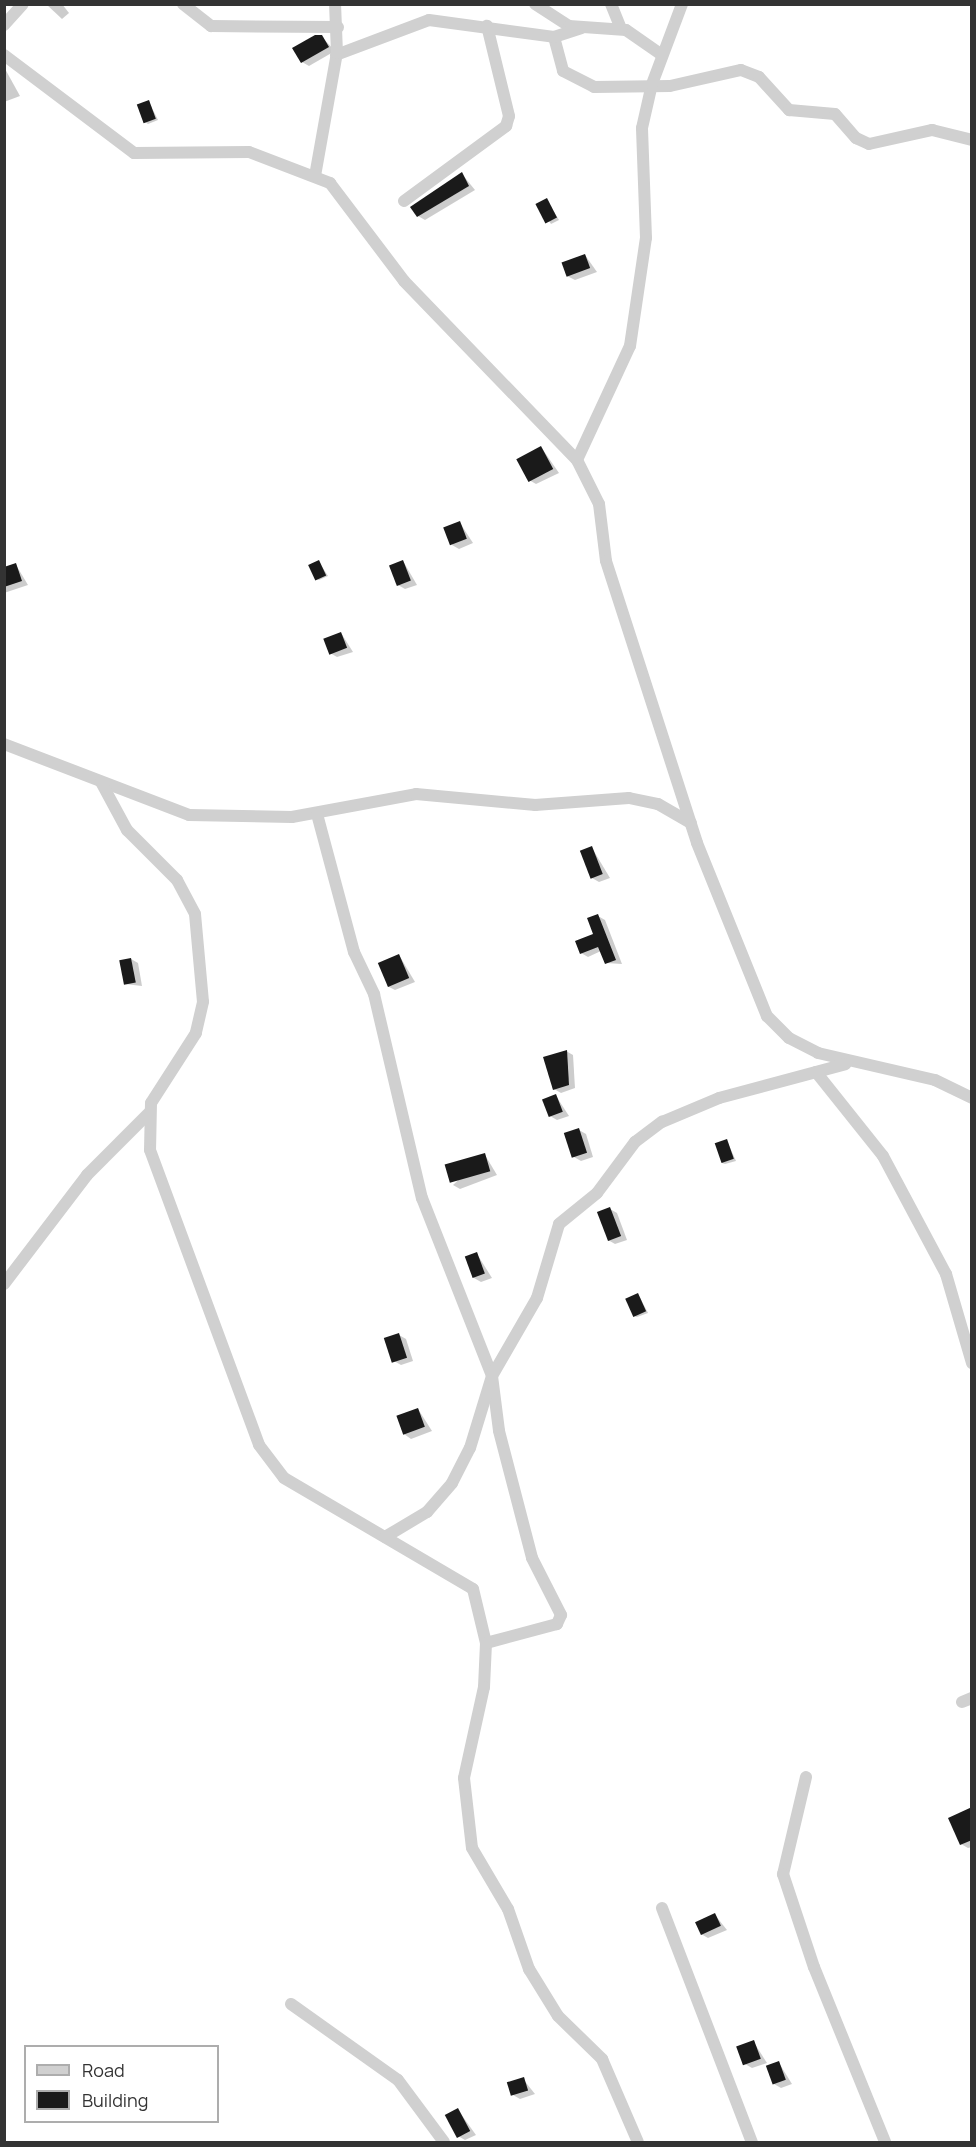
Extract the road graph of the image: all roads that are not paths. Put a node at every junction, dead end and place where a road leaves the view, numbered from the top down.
1 (23, 4) edge
2 (183, 4) edge
3 (335, 4) edge
4 (535, 4) edge
5 (611, 4) edge
6 (682, 4) edge
7 (4, 25) edge
8 (487, 26) junction
9 (338, 27) junction
10 (582, 28) junction
11 (621, 29) junction
12 (554, 37) junction
13 (4, 55) edge
14 (336, 55) junction
15 (662, 55) junction
16 (652, 84) junction
17 (972, 140) edge
18 (315, 176) junction
19 (404, 201) dead end
20 (577, 460) junction
21 (4, 744) edge
22 (101, 782) junction
23 (317, 814) junction
24 (691, 823) junction
25 (848, 1063) junction
26 (816, 1072) junction
27 (972, 1098) edge
28 (150, 1112) junction
29 (4, 1284) edge
30 (972, 1363) edge
31 (492, 1376) junction
32 (385, 1537) junction
33 (486, 1643) junction
34 (806, 1777) dead end
35 (662, 1908) dead end
36 (291, 2004) dead end
37 (444, 2142) edge
38 (638, 2142) edge
39 (752, 2142) edge
40 (885, 2142) edge

1 - 7 street
2 - 9 street
3 - 9 street
4 - 10 street
5 - 11 street
6 - 15 street
8 - 12 street
8 - 14 street
8 - 19 street
9 - 14 street
10 - 11 street
10 - 12 street
11 - 15 street
12 - 16 street
13 - 18 street
14 - 18 street
15 - 16 street
16 - 17 street
16 - 20 street
18 - 20 street
20 - 24 street
21 - 22 street
22 - 23 street
22 - 28 street
23 - 24 street
23 - 31 street
24 - 25 street
25 - 26 street
25 - 27 street
26 - 30 street
26 - 31 street
28 - 29 street
28 - 32 street
31 - 32 street
31 - 33 street
32 - 33 street
33 - 38 street
34 - 40 street
35 - 39 street
36 - 37 street

